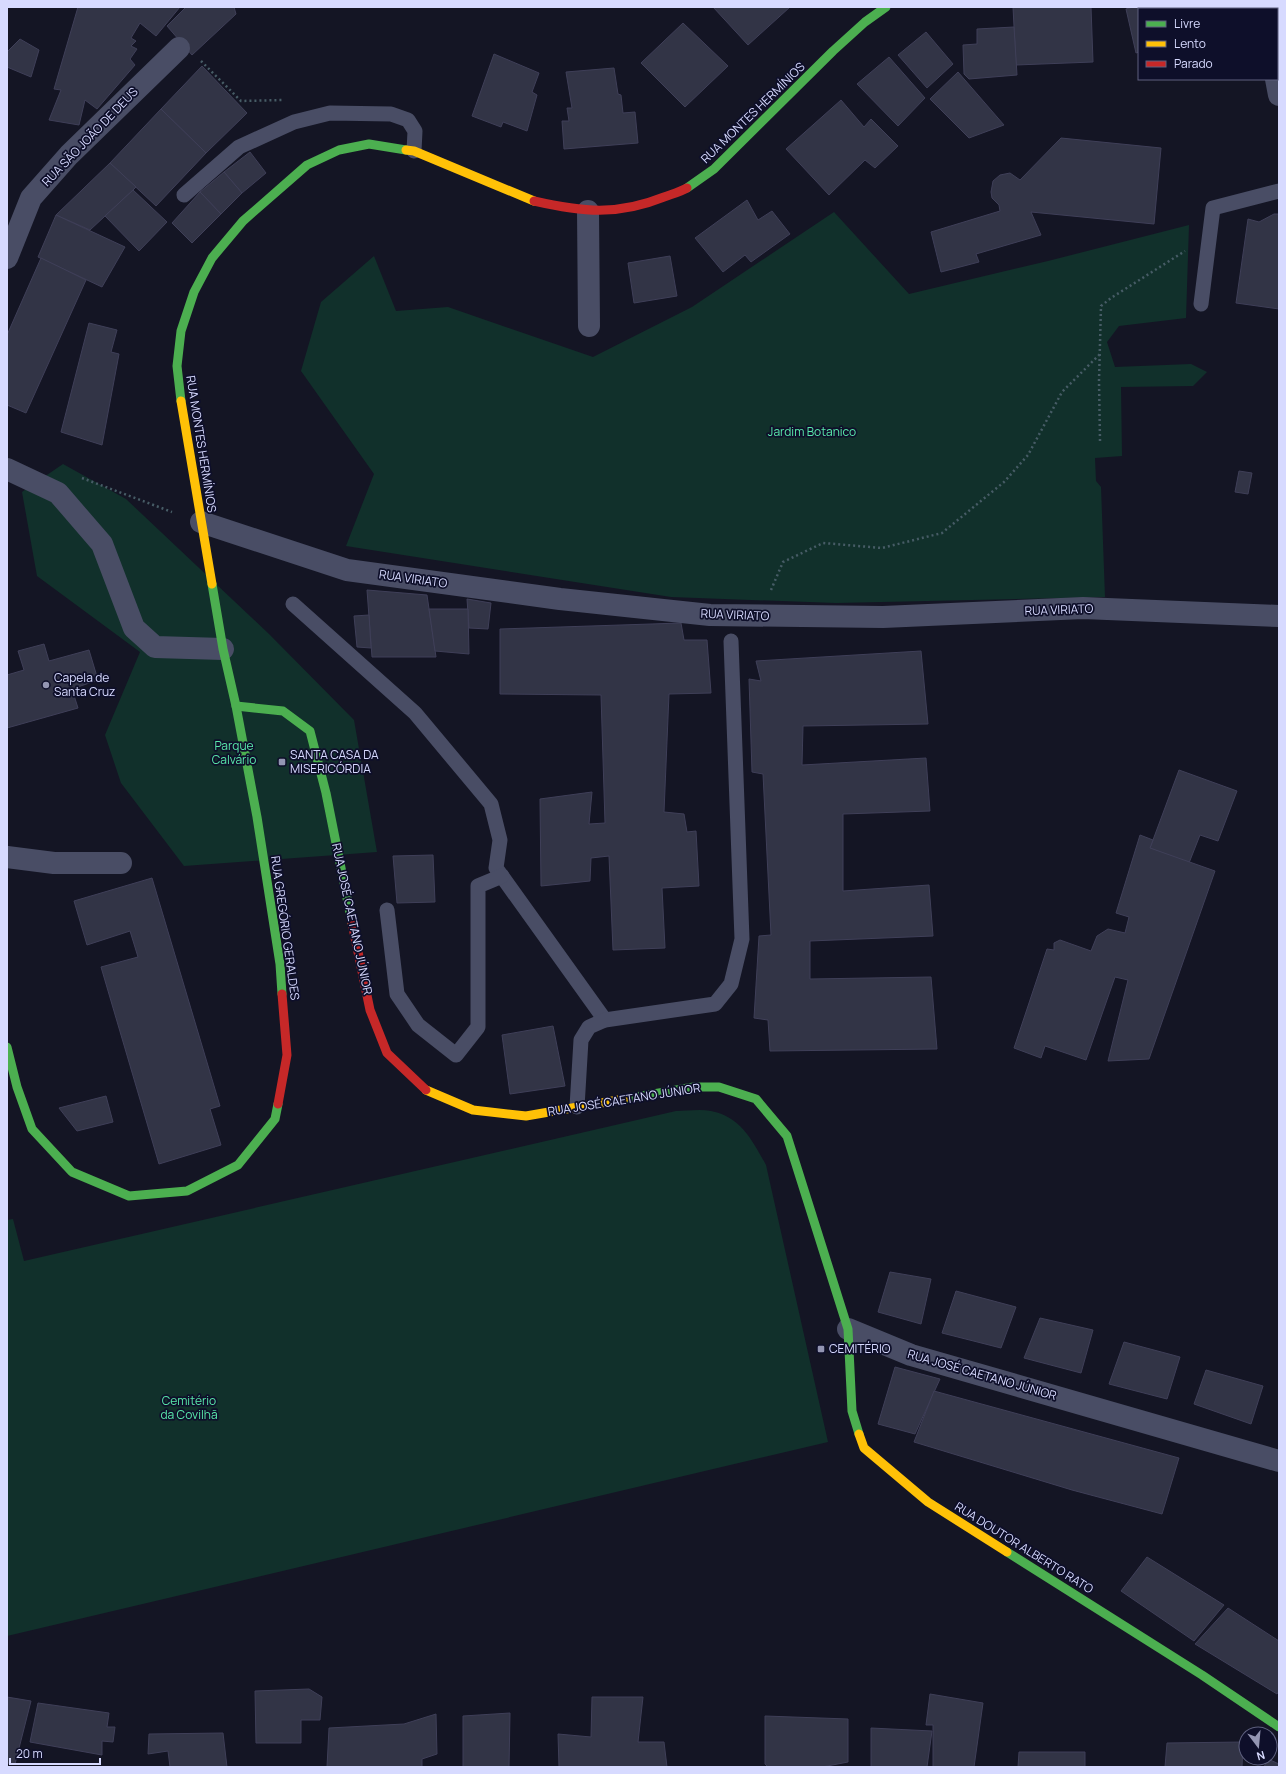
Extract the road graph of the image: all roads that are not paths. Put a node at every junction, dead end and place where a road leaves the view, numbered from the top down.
1 (886, 7) edge
2 (179, 48) dead end
3 (1276, 80) edge
4 (1279, 95) edge
5 (414, 151) junction
6 (1279, 191) edge
7 (184, 195) dead end
8 (588, 211) junction
9 (7, 258) edge
10 (1201, 304) dead end
11 (589, 326) dead end
12 (7, 469) edge
13 (201, 522) junction
14 (293, 604) dead end
15 (1279, 616) edge
16 (731, 641) dead end
17 (223, 649) junction
18 (236, 706) junction
19 (7, 857) edge
20 (122, 863) dead end
21 (502, 876) junction
22 (387, 910) dead end
23 (605, 1020) junction
24 (7, 1047) edge
25 (577, 1107) junction
26 (848, 1329) junction
27 (1279, 1461) edge
28 (1279, 1727) edge

1 - 8 main road, RUA MONTES HERMÍNIOS
2 - 9 street, RUA SÃO JOÃO DE DEUS
3 - 4 street
5 - 7 lane
5 - 8 main road, RUA MONTES HERMÍNIOS
5 - 13 main road, RUA MONTES HERMÍNIOS
6 - 10 lane
8 - 11 street
12 - 17 street
13 - 15 street, RUA VIRIATO
13 - 17 main road, RUA MONTES HERMÍNIOS
14 - 21 lane
16 - 23 lane
17 - 18 main road, RUA GREGÓRIO GERALDES
18 - 24 main road, RUA GREGÓRIO GERALDES
18 - 25 main road, RUA JOSÉ CAETANO JÚNIOR
19 - 20 street
21 - 22 lane
21 - 23 lane
23 - 25 lane
25 - 26 main road, RUA JOSÉ CAETANO JÚNIOR
26 - 27 street, RUA JOSÉ CAETANO JÚNIOR
26 - 28 main road, RUA DOUTOR ALBERTO RATO

